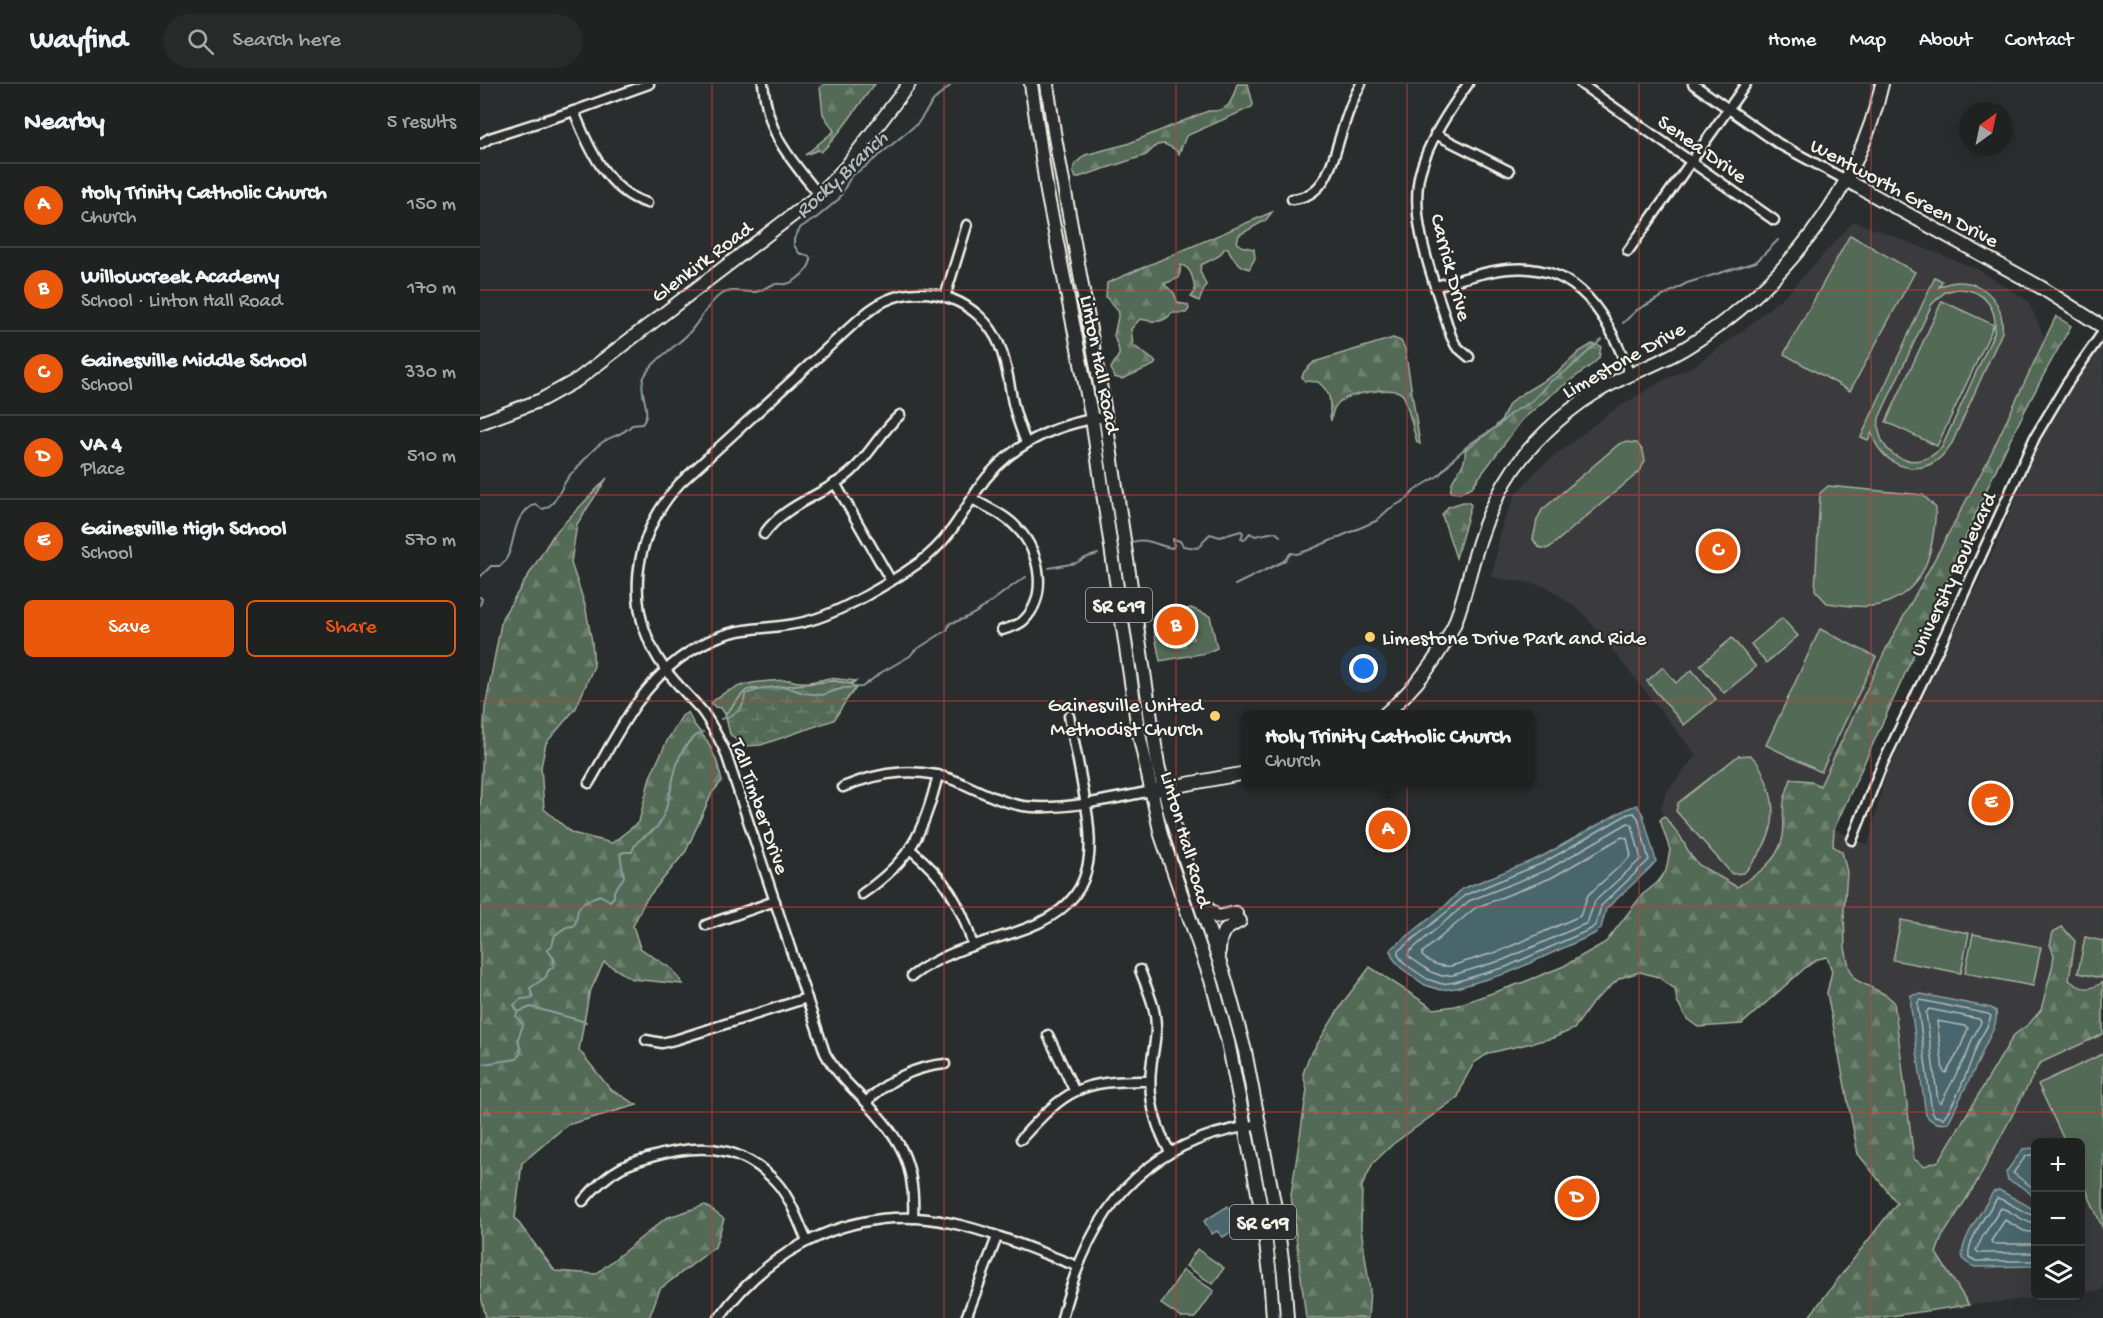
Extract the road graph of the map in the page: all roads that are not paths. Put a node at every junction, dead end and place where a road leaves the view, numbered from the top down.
1 (649, 84) edge
2 (763, 84) edge
3 (909, 84) edge
4 (1031, 84) edge
5 (1047, 84) edge
6 (1361, 84) edge
7 (1468, 84) edge
8 (1581, 84) edge
9 (1693, 84) edge
10 (1746, 84) edge
11 (1882, 84) edge
12 (1729, 109) junction
13 (574, 111) junction
14 (1435, 134) junction
15 (480, 144) edge
16 (1691, 162) junction
17 (1509, 171) dead end
18 (1846, 180) junction
19 (819, 195) junction
20 (1292, 199) dead end
21 (647, 203) dead end
22 (1774, 220) dead end
23 (967, 225) dead end
24 (1628, 251) dead end
25 (1436, 286) junction
26 (945, 297) junction
27 (2103, 327) edge
28 (2103, 332) edge
29 (1469, 357) dead end
30 (1630, 375) junction
31 (900, 415) dead end
32 (1099, 418) junction
33 (480, 423) edge
34 (1026, 443) junction
35 (835, 483) junction
36 (972, 499) junction
37 (764, 534) dead end
38 (891, 581) junction
39 (1002, 630) dead end
40 (666, 670) junction
41 (1390, 710) edge
42 (1069, 716) dead end
43 (1241, 774) edge
44 (938, 775) junction
45 (589, 783) dead end
46 (843, 787) dead end
47 (1164, 789) junction
48 (1150, 791) junction
49 (1086, 802) junction
50 (1852, 840) dead end
51 (911, 850) junction
52 (862, 894) dead end
53 (1198, 898) junction
54 (775, 901) junction
55 (706, 925) dead end
56 (973, 946) junction
57 (1219, 958) junction
58 (1140, 970) dead end
59 (912, 976) dead end
60 (807, 998) junction
61 (1048, 1035) dead end
62 (646, 1041) dead end
63 (945, 1064) dead end
64 (1150, 1082) junction
65 (1074, 1090) junction
66 (866, 1102) junction
67 (1258, 1124) junction
68 (1245, 1127) junction
69 (1021, 1139) dead end
70 (1170, 1152) junction
71 (583, 1201) dead end
72 (913, 1218) junction
73 (997, 1237) junction
74 (807, 1241) junction
75 (1077, 1266) junction
76 (719, 1318) edge
77 (966, 1318) edge
78 (1062, 1318) edge
79 (1273, 1318) edge
80 (1287, 1318) edge

1 - 13 street
2 - 19 street
3 - 19 main road, Glenkirk Road
4 - 32 main road, Linton Hall Road / SR 619
5 - 32 main road, Linton Hall Road / SR 619
6 - 20 street
7 - 14 street, Carrick Drive
8 - 16 street, Senea Drive
9 - 12 street, Wentworth Green Drive
10 - 12 street
11 - 18 main road, Limestone Drive
12 - 16 street
12 - 18 street, Wentworth Green Drive
13 - 15 street
13 - 21 street
14 - 17 street
14 - 25 street, Carrick Drive
16 - 22 street, Senea Drive
16 - 24 street
18 - 27 main road, Wentworth Green Drive
18 - 30 main road, Limestone Drive
19 - 33 main road, Glenkirk Road
23 - 26 street
25 - 29 street, Carrick Drive
25 - 30 street
26 - 34 street, Tall Timber Drive
26 - 40 street, Tall Timber Drive
28 - 50 street, University Boulevard
30 - 41 main road, Limestone Drive
31 - 35 street
32 - 34 street
32 - 47 main road, Linton Hall Road / SR 619
32 - 48 main road, Linton Hall Road / SR 619
34 - 36 street
35 - 37 street
35 - 38 street
36 - 38 street
36 - 39 street
38 - 40 street
40 - 45 street
40 - 54 street, Tall Timber Drive
42 - 49 street
43 - 47 main road
44 - 46 street
44 - 49 street
44 - 51 street
47 - 48 main road
47 - 53 main road, Linton Hall Road / SR 619
48 - 49 street
48 - 68 main road, Linton Hall Road / SR 619
49 - 56 street
51 - 52 street
51 - 56 street
53 - 57 main road, Linton Hall Road / SR 619
53 - 57 main road
54 - 55 street
54 - 60 street, Tall Timber Drive
56 - 59 street
57 - 67 main road, Linton Hall Road / SR 619
58 - 64 street
60 - 62 street
60 - 66 street, Tall Timber Drive
61 - 65 street
63 - 66 street
64 - 65 street
64 - 70 street
65 - 69 street
66 - 72 street, Tall Timber Drive
67 - 68 street
67 - 80 main road, Linton Hall Road / SR 619
68 - 70 street
68 - 79 main road, Linton Hall Road / SR 619
70 - 75 street
71 - 74 street
72 - 73 street
72 - 74 street
73 - 75 street
73 - 77 street
74 - 76 street
75 - 78 street

